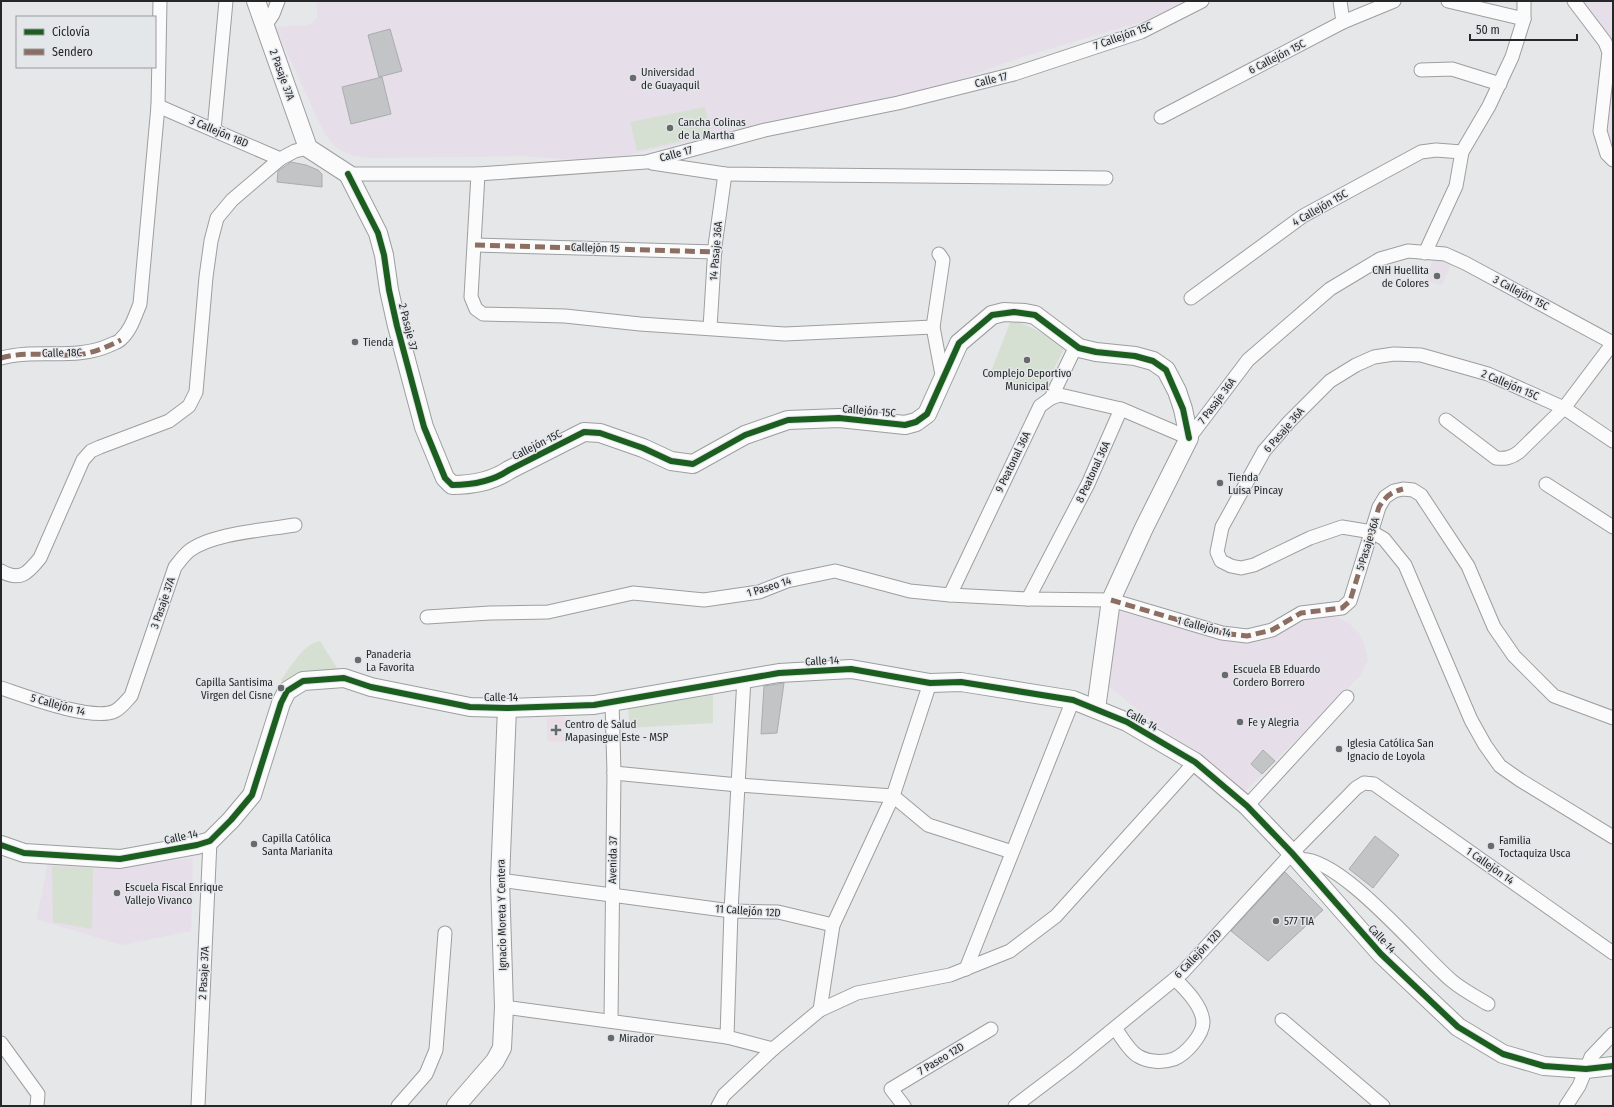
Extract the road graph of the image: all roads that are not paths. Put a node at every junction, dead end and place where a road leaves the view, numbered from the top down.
1 (160, 1) edge
2 (226, 1) edge
3 (256, 1) edge
4 (278, 1) edge
5 (1202, 1) edge
6 (1340, 1) edge
7 (1394, 1) edge
8 (1448, 1) edge
9 (1524, 1) edge
10 (1574, 1) edge
11 (1524, 19) junction
12 (1343, 22) junction
13 (265, 26) junction
14 (1087, 50) joint
15 (1420, 70) dead end
16 (1500, 84) junction
17 (158, 106) junction
18 (1161, 117) dead end
19 (214, 130) junction
20 (308, 148) junction
21 (1462, 152) junction
22 (280, 159) junction
23 (1613, 160) edge
24 (646, 162) junction
25 (348, 174) junction
26 (478, 174) junction
27 (725, 174) junction
28 (1106, 178) dead end
29 (475, 245) junction
30 (715, 252) junction
31 (1425, 253) junction
32 (939, 254) dead end
33 (1191, 298) dead end
34 (933, 327) junction
35 (710, 328) junction
36 (1613, 343) edge
37 (1076, 346) junction
38 (1374, 357) joint
39 (1, 358) edge
40 (943, 380) junction
41 (1051, 398) junction
42 (1564, 408) junction
43 (1121, 409) junction
44 (1446, 420) dead end
45 (1189, 438) junction
46 (1613, 441) edge
47 (1546, 484) dead end
48 (452, 485) joint
49 (295, 526) dead end
50 (1613, 527) edge
51 (1372, 532) junction
52 (1, 571) edge
53 (950, 595) junction
54 (1028, 600) junction
55 (1111, 600) junction
56 (1342, 608) joint
57 (427, 617) dead end
58 (744, 678) junction
59 (930, 684) junction
60 (1, 688) edge
61 (1347, 697) dead end
62 (1072, 700) junction
63 (612, 701) junction
64 (507, 708) junction
65 (1096, 708) junction
66 (115, 711) joint
67 (1613, 718) edge
68 (1195, 762) junction
69 (614, 773) junction
70 (1364, 783) joint
71 (738, 785) junction
72 (894, 796) junction
73 (1247, 806) junction
74 (1613, 837) edge
75 (210, 841) junction
76 (1, 845) edge
77 (1012, 852) junction
78 (1295, 856) junction
79 (500, 880) junction
80 (613, 896) junction
81 (731, 911) junction
82 (832, 925) junction
83 (445, 933) dead end
84 (1613, 953) edge
85 (966, 969) junction
86 (1175, 979) junction
87 (1488, 1004) dead end
88 (504, 1007) junction
89 (820, 1010) junction
90 (611, 1020) junction
91 (1282, 1020) dead end
92 (1115, 1028) junction
93 (992, 1029) dead end
94 (1613, 1034) edge
95 (727, 1037) junction
96 (1, 1043) edge
97 (773, 1049) junction
98 (1613, 1066) edge
99 (1586, 1069) junction
100 (37, 1106) edge
101 (198, 1106) edge
102 (398, 1106) edge
103 (456, 1106) edge
104 (718, 1106) edge
105 (904, 1106) edge
106 (1015, 1106) edge
107 (1383, 1106) edge
108 (1566, 1106) edge

1 - 17 street
2 - 19 street
3 - 13 street, 2 Pasaje 37A
4 - 13 street
5 - 14 street, 7 Callejón 15C
6 - 12 street
7 - 12 street, 6 Callejón 15C
8 - 11 street
9 - 11 street
10 - 23 street
11 - 16 street
12 - 18 street, 6 Callejón 15C
13 - 20 street, 2 Pasaje 37A
14 - 24 street, Calle 17
15 - 16 street
16 - 21 street
17 - 19 street, 3 Callejón 18D
17 - 39 street, Calle 18C
19 - 22 street, 3 Callejón 18D
20 - 22 street
20 - 25 street
21 - 31 street
21 - 33 street, 4 Callejón 15C
22 - 52 street
24 - 26 street, Calle 17
24 - 27 street
25 - 26 street, Calle 17
25 - 48 street, 2 Pasaje 37
26 - 29 street
27 - 28 street
27 - 30 street, 14 Pasaje 36A
29 - 30 street, Callejón 15
29 - 35 street
30 - 35 street, 14 Pasaje 36A
31 - 36 street, 3 Callejón 15C
31 - 45 street, 7 Pasaje 36A
32 - 34 street
34 - 35 street
34 - 40 street
36 - 42 street
37 - 40 street, Callejón 15C
37 - 41 street, 9 Peatonal 36A
37 - 45 street, Callejón 15C
38 - 42 street, 2 Callejón 15C
38 - 51 street, 6 Pasaje 36A
40 - 48 street, Callejón 15C
41 - 43 street
41 - 53 street, 9 Peatonal 36A
42 - 44 street
42 - 46 street, 2 Callejón 15C
43 - 45 street
43 - 54 street, 8 Peatonal 36A
45 - 55 street, 7 Pasaje 36A
47 - 50 street
49 - 66 street, 3 Pasaje 37A
51 - 56 street, 5 Pasaje 36A
51 - 67 street, 5 Pasaje 36A
51 - 74 street
53 - 54 street, 1 Paseo 14
53 - 57 street, 1 Paseo 14
54 - 55 street, 1 Paseo 14
55 - 56 street, 1 Callejón 14
55 - 65 street, 7 Pasaje 36A
58 - 59 street, Calle 14
58 - 63 street, Calle 14
58 - 71 street
59 - 62 street, Calle 14
59 - 72 street
60 - 66 street, 5 Callejón 14
61 - 73 street
62 - 65 street, Calle 14
62 - 77 street
63 - 64 street, Calle 14
63 - 69 street, Avenida 37
64 - 75 street, Calle 14
64 - 79 street, Ignacio Moreta Y Centera
65 - 68 street, Calle 14
68 - 73 street, Calle 14
68 - 85 street
69 - 71 street
69 - 80 street, Avenida 37
70 - 78 street, 6 Callejón 12D
70 - 84 street, 1 Callejón 14
71 - 72 street
71 - 81 street
72 - 77 street
72 - 82 street
73 - 78 street, Calle 14
75 - 76 street, Calle 14
75 - 101 street, 2 Pasaje 37A
77 - 85 street
78 - 86 street, 6 Callejón 12D
78 - 87 street
78 - 99 street, Calle 14
79 - 80 street, 11 Callejón 12D
79 - 88 street, Ignacio Moreta Y Centera
80 - 81 street, 11 Callejón 12D
80 - 90 street, Avenida 37
81 - 82 street, 11 Callejón 12D
81 - 95 street
82 - 89 street
83 - 102 street
85 - 89 street
86 - 92 street, 6 Callejón 12D
86 - 92 street
88 - 90 street
88 - 103 street, Ignacio Moreta Y Centera
89 - 97 street
90 - 95 street
91 - 107 street
92 - 106 street, 6 Callejón 12D
93 - 105 street, 7 Paseo 12D
94 - 99 street
95 - 97 street
96 - 100 street
97 - 104 street
98 - 99 street, Calle 14
99 - 108 street

